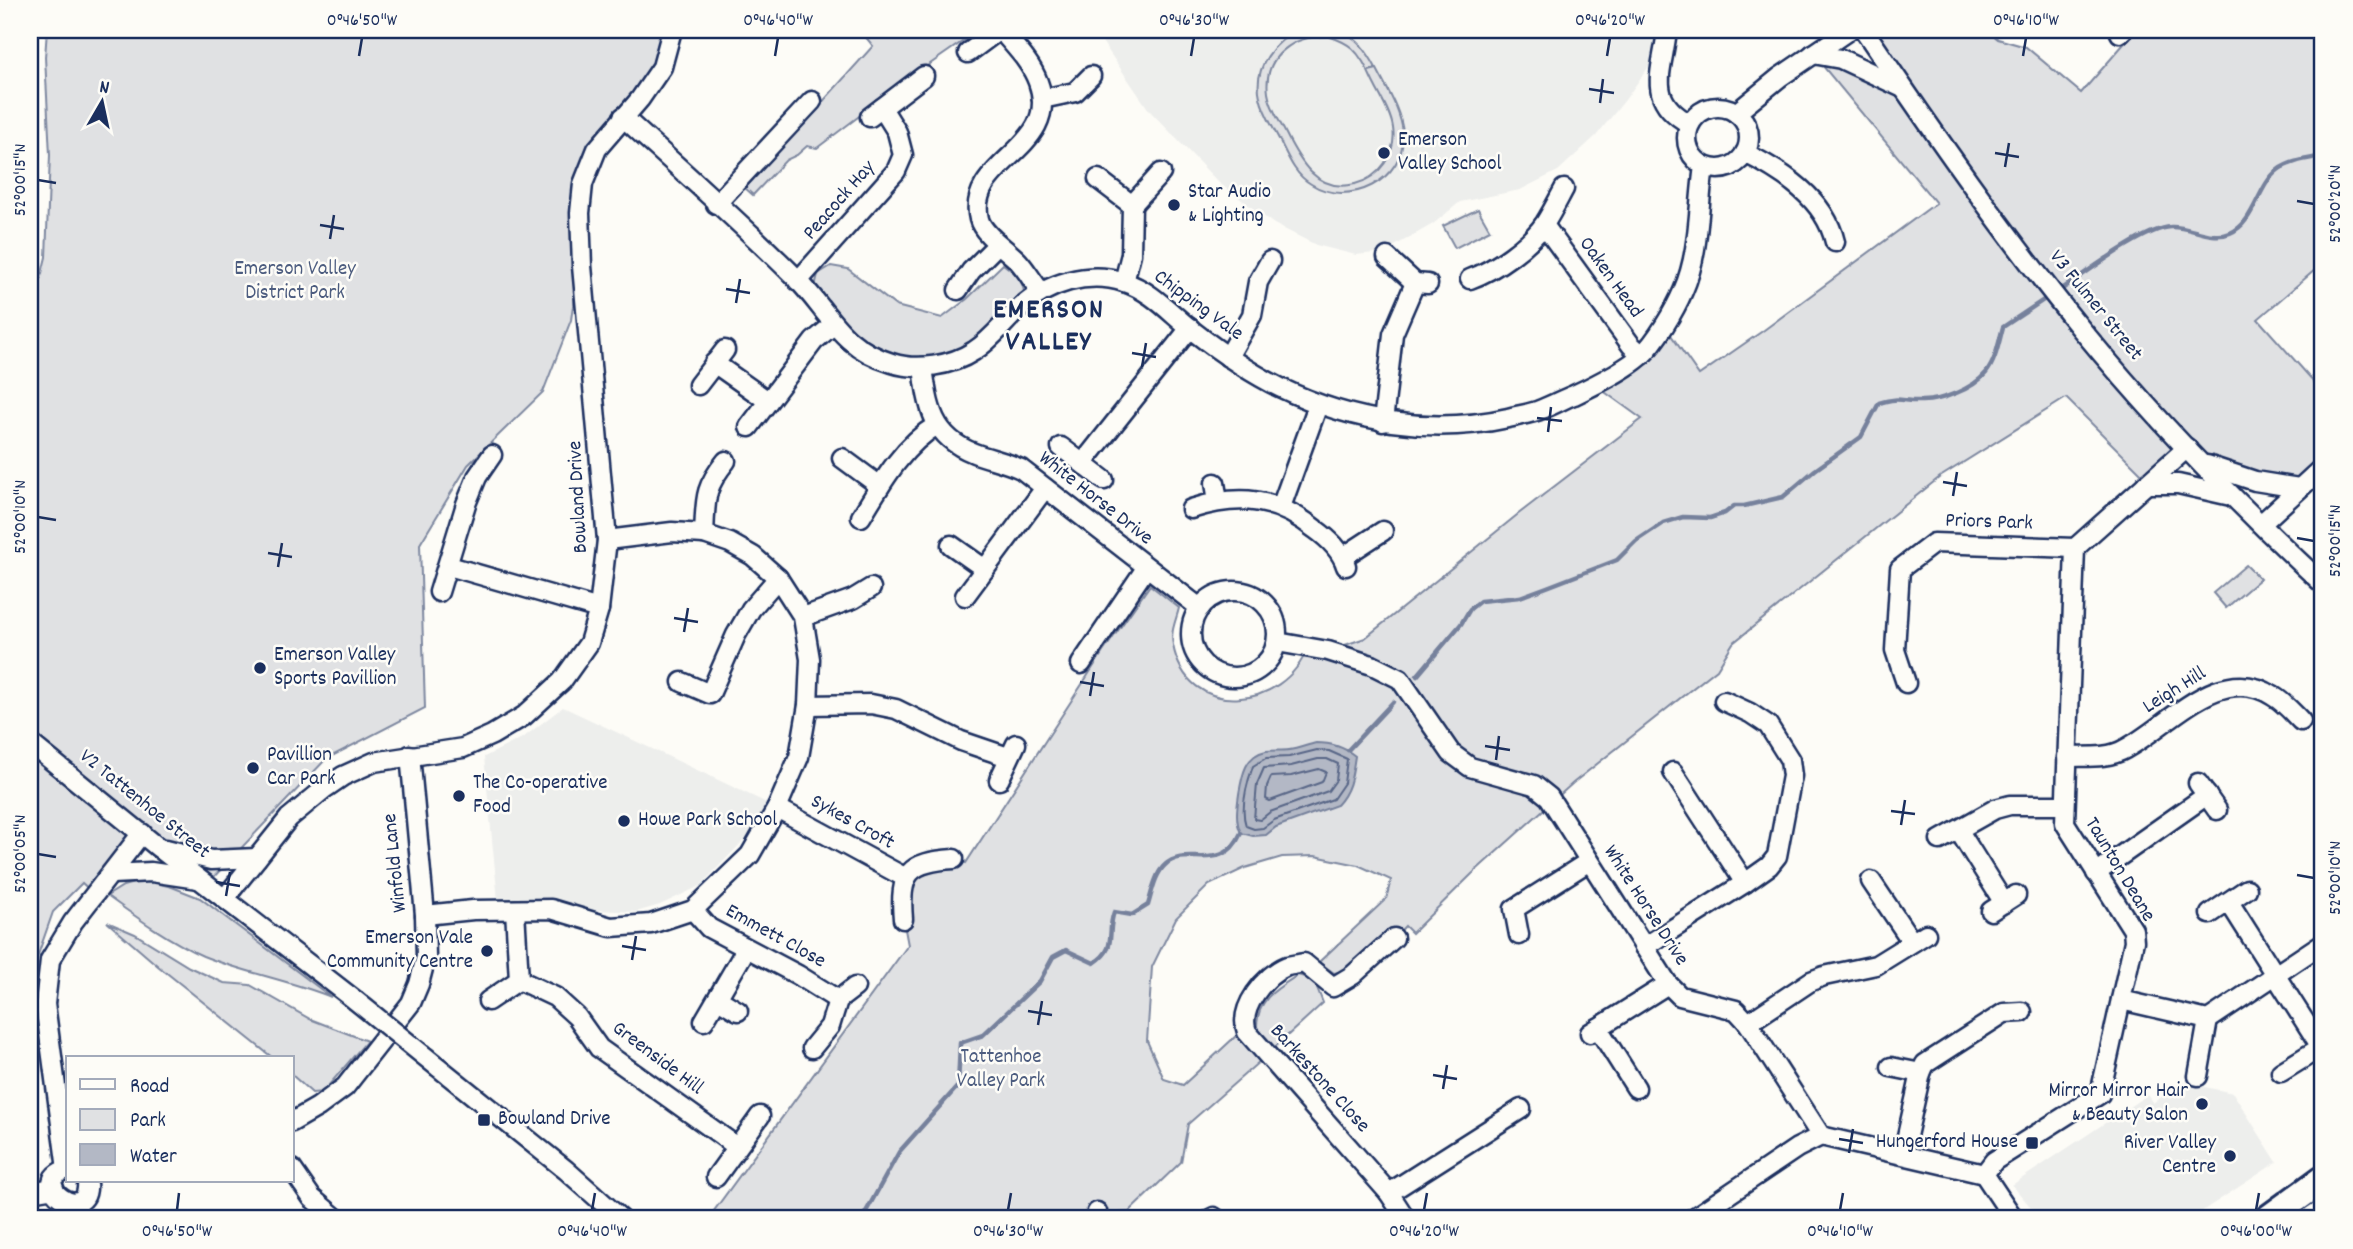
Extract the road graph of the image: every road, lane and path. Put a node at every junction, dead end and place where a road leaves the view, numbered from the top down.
1 (1000, 30) edge
2 (1667, 30) edge
3 (1849, 30) edge
4 (1864, 30) edge
5 (666, 35) edge
6 (968, 52) dead end
7 (1813, 54) junction
8 (924, 76) dead end
9 (1091, 76) dead end
10 (1903, 88) junction
11 (1042, 99) junction
12 (812, 100) dead end
13 (1736, 114) junction
14 (623, 117) junction
15 (1690, 124) junction
16 (1745, 153) junction
17 (1704, 166) junction
18 (1161, 173) dead end
19 (1098, 179) dead end
20 (1564, 189) dead end
21 (716, 204) junction
22 (1132, 205) junction
23 (1544, 225) junction
24 (1835, 243) dead end
25 (998, 244) junction
26 (1387, 257) dead end
27 (1270, 261) dead end
28 (1476, 273) dead end
29 (798, 281) junction
30 (1124, 282) junction
31 (958, 290) dead end
32 (1041, 292) junction
33 (833, 325) junction
34 (1190, 328) junction
35 (1642, 355) junction
36 (1228, 357) junction
37 (923, 367) junction
38 (698, 385) dead end
39 (768, 401) junction
40 (1318, 405) junction
41 (1383, 422) junction
42 (937, 425) junction
43 (749, 427) dead end
44 (1061, 447) dead end
45 (2188, 448) junction
46 (492, 455) dead end
47 (842, 458) dead end
48 (726, 461) dead end
49 (1083, 463) junction
50 (2201, 463) junction
51 (2323, 467) edge
52 (1104, 480) dead end
53 (2147, 484) junction
54 (880, 486) junction
55 (1045, 488) junction
56 (2299, 488) junction
57 (2234, 497) junction
58 (1282, 507) junction
59 (1191, 509) dead end
60 (861, 517) dead end
61 (2261, 524) junction
62 (1383, 531) dead end
63 (704, 534) junction
64 (607, 540) junction
65 (951, 545) dead end
66 (2076, 548) junction
67 (449, 566) junction
68 (1146, 568) junction
69 (985, 569) junction
70 (778, 578) junction
71 (2318, 579) edge
72 (871, 588) dead end
73 (439, 592) dead end
74 (965, 596) dead end
75 (1200, 608) junction
76 (599, 609) junction
77 (803, 617) junction
78 (1277, 642) junction
79 (1081, 664) dead end
80 (682, 682) dead end
81 (1906, 682) dead end
82 (1724, 701) dead end
83 (808, 705) junction
84 (2301, 722) dead end
85 (30, 743) edge
86 (410, 755) junction
87 (2067, 757) junction
88 (1673, 772) dead end
89 (999, 780) dead end
90 (2207, 796) dead end
91 (2064, 805) junction
92 (777, 808) junction
93 (1959, 831) junction
94 (142, 833) junction
95 (1940, 840) dead end
96 (159, 848) junction
97 (257, 858) junction
98 (954, 859) dead end
99 (1588, 862) junction
100 (2096, 873) junction
101 (111, 874) junction
102 (905, 878) junction
103 (200, 879) junction
104 (1871, 880) dead end
105 (1745, 883) junction
106 (2247, 889) dead end
107 (225, 898) junction
108 (2228, 902) junction
109 (2004, 903) dead end
110 (515, 910) junction
111 (693, 910) junction
112 (2210, 914) dead end
113 (425, 915) junction
114 (903, 919) dead end
115 (1519, 935) dead end
116 (1394, 938) dead end
117 (2323, 943) edge
118 (1644, 947) junction
119 (746, 949) junction
120 (2276, 975) junction
121 (519, 980) junction
122 (1668, 984) junction
123 (855, 988) dead end
124 (718, 999) junction
125 (838, 1000) junction
126 (2121, 1000) junction
127 (488, 1001) dead end
128 (738, 1011) dead end
129 (2022, 1012) dead end
130 (2208, 1020) junction
131 (704, 1021) dead end
132 (1748, 1023) junction
133 (2322, 1047) edge
134 (812, 1048) dead end
135 (1891, 1067) dead end
136 (2281, 1072) dead end
137 (1921, 1073) junction
138 (2198, 1076) dead end
139 (1636, 1088) dead end
140 (1521, 1110) dead end
141 (760, 1116) dead end
142 (294, 1121) edge
143 (1821, 1136) junction
144 (736, 1146) junction
145 (1903, 1154) junction
146 (66, 1155) edge
147 (66, 1170) edge
148 (294, 1172) edge
149 (1984, 1174) junction
150 (716, 1177) dead end
151 (2323, 1179) edge
152 (91, 1182) edge
153 (54, 1188) junction
154 (30, 1192) edge
155 (1389, 1193) junction
156 (73, 1211) edge
157 (2323, 1213) edge
158 (337, 1219) edge
159 (621, 1219) edge
160 (1406, 1219) edge
161 (1692, 1219) edge
162 (2014, 1219) edge
163 (2268, 1219) edge
164 (2314, 1219) edge

1 - 6 street
1 - 11 street
2 - 15 street
3 - 7 street
4 - 10 street, V3 Fulmer Street
5 - 14 street, Bowland Drive
7 - 10 street
7 - 13 street
8 - 29 street, Peacock Hay
9 - 11 street
10 - 45 street, V3 Fulmer Street
11 - 25 street
12 - 21 street
13 - 15 street
13 - 16 street
14 - 21 street, Chipping Vale
14 - 64 street, Bowland Drive
15 - 17 street
16 - 17 street
16 - 24 street
17 - 35 street, Chipping Vale
18 - 22 street
19 - 22 street
20 - 23 street
21 - 29 street, Chipping Vale
22 - 30 street
23 - 28 street
23 - 35 street, Oaken Head
25 - 31 street
25 - 32 street
26 - 41 street
27 - 36 street
29 - 33 street, Chipping Vale
30 - 32 street, Chipping Vale
30 - 34 street, Chipping Vale
32 - 37 street, Chipping Vale
33 - 37 street, Chipping Vale
33 - 39 street
34 - 36 street, Chipping Vale
34 - 49 street
35 - 41 street, Chipping Vale
36 - 40 street, Chipping Vale
37 - 42 street
38 - 39 street
39 - 43 street
40 - 41 street, Chipping Vale
40 - 58 street
42 - 54 street
42 - 55 street, White Horse Drive
44 - 49 street
45 - 50 street, V3 Fulmer Street
45 - 53 street
46 - 67 street
47 - 54 street
48 - 63 street
49 - 52 street
50 - 56 street
50 - 57 street, V3 Fulmer Street
51 - 56 street
53 - 57 street
53 - 66 street
54 - 60 street
55 - 68 street, White Horse Drive
55 - 69 street
56 - 61 street
57 - 61 street, V3 Fulmer Street
58 - 59 street
58 - 62 street
61 - 71 street, V3 Fulmer Street
63 - 64 street
63 - 70 street
64 - 76 street, Bowland Drive
65 - 69 street
66 - 81 street, Priors Park
66 - 87 street, Taunton Deane
67 - 73 street
67 - 76 street
68 - 75 street, White Horse Drive
68 - 79 street
69 - 74 street
70 - 77 street
70 - 80 street
72 - 77 street
75 - 78 street
75 - 78 street
76 - 86 street, Bowland Drive
77 - 83 street
78 - 99 street, White Horse Drive
82 - 105 street
83 - 89 street
83 - 92 street
84 - 87 street, Leigh Hill
85 - 94 street, V2 Tattenhoe Street
86 - 97 street, Bowland Drive
86 - 113 street, Winfold Lane
87 - 91 street, Taunton Deane
88 - 105 street
90 - 100 street
91 - 93 street
91 - 100 street, Taunton Deane
92 - 102 street, Sykes Croft
92 - 111 street
93 - 95 street
93 - 109 street
94 - 96 street, V2 Tattenhoe Street
94 - 101 street
96 - 97 street
96 - 103 street, V2 Tattenhoe Street
97 - 107 street, Bowland Drive
98 - 102 street
99 - 115 street
99 - 118 street, White Horse Drive
100 - 126 street, Taunton Deane
101 - 103 street
101 - 146 street
102 - 114 street
103 - 107 street, V2 Tattenhoe Street
104 - 132 street
105 - 118 street
106 - 108 street
107 - 159 street, V2 Tattenhoe Street, bridge
108 - 112 street
108 - 120 street
110 - 111 street
110 - 113 street
110 - 121 street
111 - 119 street, Emmett Close
113 - 142 street, Winfold Lane
116 - 155 street, Barkestone Close
117 - 120 street
118 - 122 street, White Horse Drive
119 - 124 street
119 - 125 street, Emmett Close
120 - 130 street
120 - 133 street
121 - 127 street
121 - 144 street, Greenside Hill
122 - 132 street, White Horse Drive
122 - 139 street
123 - 125 street
124 - 128 street
124 - 131 street
125 - 134 street
126 - 130 street
126 - 149 street, Taunton Deane
129 - 137 street
130 - 138 street
132 - 143 street, White Horse Drive
133 - 136 street
135 - 137 street
137 - 145 street
140 - 155 street
141 - 144 street
143 - 145 street
143 - 161 street
144 - 150 street
145 - 149 street
147 - 153 street
148 - 158 street
149 - 162 street
151 - 163 highway
152 - 156 street
153 - 154 street
153 - 156 street
155 - 160 street, Barkestone Close
157 - 164 highway

